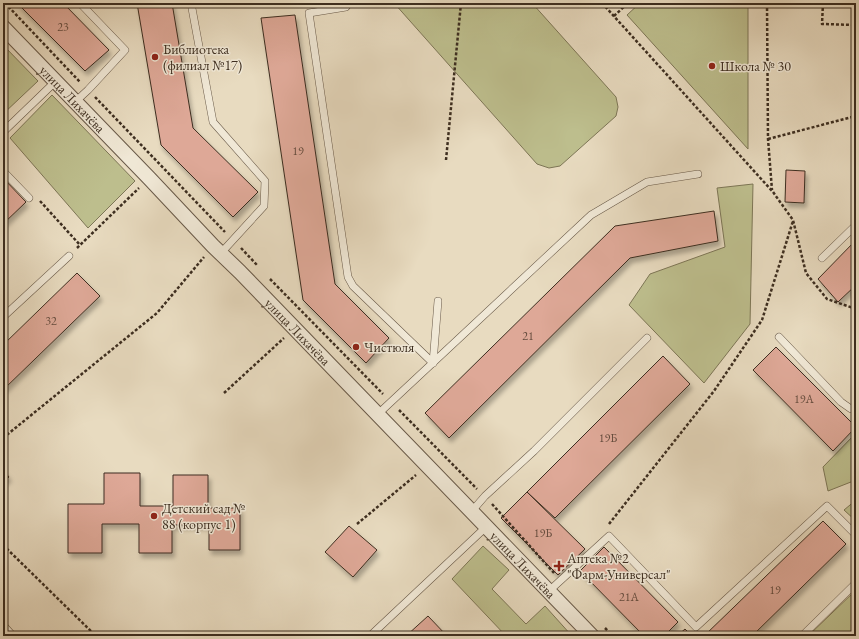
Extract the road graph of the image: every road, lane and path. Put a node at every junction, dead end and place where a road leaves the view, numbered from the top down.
1 (5, 3) edge
2 (80, 3) edge
3 (191, 3) edge
4 (349, 3) edge
5 (461, 3) edge
6 (602, 3) edge
7 (628, 3) edge
8 (768, 3) edge
9 (823, 3) edge
10 (614, 16) junction
11 (856, 25) edge
12 (3, 27) edge
13 (56, 81) junction
14 (88, 90) junction
15 (75, 102) junction
16 (856, 116) edge
17 (3, 132) edge
18 (768, 139) junction
19 (446, 160) dead end
20 (3, 172) edge
21 (698, 174) dead end
22 (149, 178) junction
23 (773, 192) junction
24 (32, 197) joint
25 (793, 220) junction
26 (856, 225) edge
27 (233, 240) junction
28 (80, 244) junction
29 (217, 250) junction
30 (69, 256) joint
31 (822, 258) dead end
32 (262, 270) dead end
33 (267, 275) dead end
34 (438, 301) dead end
35 (856, 309) edge
36 (3, 317) edge
37 (294, 328) junction
38 (779, 337) dead end
39 (647, 338) dead end
40 (433, 363) junction
41 (224, 393) dead end
42 (391, 402) junction
43 (856, 409) edge
44 (378, 414) junction
45 (3, 438) edge
46 (427, 466) junction
47 (485, 496) junction
48 (472, 511) junction
49 (358, 524) dead end
50 (486, 527) junction
51 (856, 535) edge
52 (610, 536) junction
53 (3, 545) edge
54 (561, 580) junction
55 (856, 583) edge
56 (549, 591) junction
57 (3, 625) edge
58 (605, 627) dead end
59 (13, 636) edge
60 (96, 636) edge
61 (370, 636) edge
62 (592, 636) edge
63 (613, 636) edge
64 (802, 636) edge

1 - 14 path
2 - 14 lane
3 - 27 lane
4 - 40 lane
5 - 19 path
6 - 10 path
7 - 10 path
8 - 18 path
9 - 11 path
10 - 23 path
12 - 13 street, улица Лихачёва
13 - 15 street, улица Лихачёва
13 - 17 lane
14 - 15 lane
14 - 27 path
15 - 22 street, улица Лихачёва
16 - 18 path
18 - 23 path
20 - 24 lane
21 - 40 lane
22 - 28 path
22 - 29 street, улица Лихачёва
23 - 25 path
24 - 28 path
25 - 35 path
25 - 52 path
26 - 31 lane
27 - 29 lane
27 - 32 path
28 - 30 path
29 - 37 street, улица Лихачёва
29 - 45 path
30 - 36 lane
33 - 42 path
34 - 40 lane
37 - 41 path
37 - 44 street, улица Лихачёва
38 - 43 lane
39 - 47 lane
40 - 42 lane
42 - 44 lane
42 - 47 path
44 - 46 street, улица Лихачёва
46 - 48 street, улица Лихачёва
46 - 49 path
47 - 48 lane
47 - 54 path
48 - 50 street, улица Лихачёва
50 - 56 street, улица Лихачёва
50 - 61 lane
51 - 52 lane
52 - 54 lane
53 - 60 path
54 - 56 lane
55 - 64 lane
56 - 62 street, улица Лихачёва
57 - 59 lane
58 - 63 path

